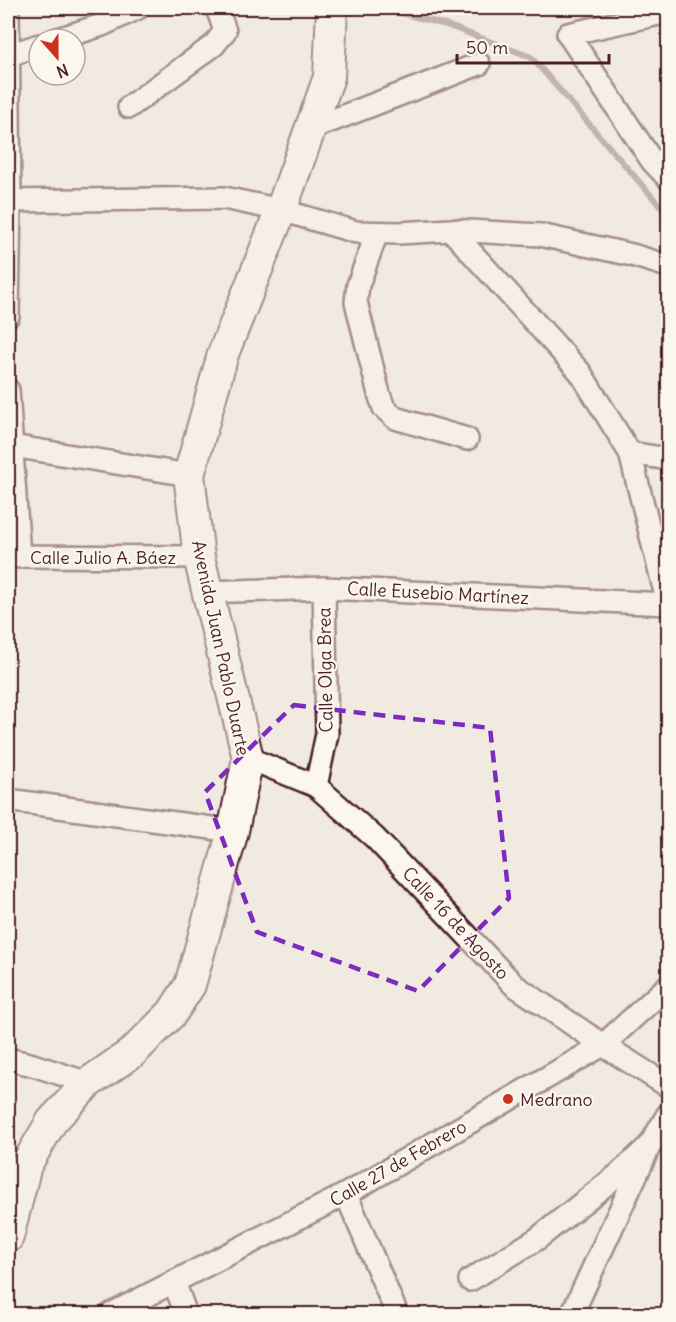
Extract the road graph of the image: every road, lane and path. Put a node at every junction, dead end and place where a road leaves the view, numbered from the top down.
1 (8, 8) edge
2 (138, 8) edge
3 (217, 8) edge
4 (669, 12) edge
5 (332, 19) edge
6 (87, 30) edge
7 (27, 49) edge
8 (9, 55) junction
9 (479, 64) dead end
10 (129, 107) dead end
11 (310, 129) junction
12 (669, 178) edge
13 (9, 201) edge
14 (281, 210) junction
15 (451, 231) junction
16 (377, 232) junction
17 (669, 266) edge
18 (8, 316) edge
19 (8, 390) edge
20 (467, 439) dead end
21 (12, 446) junction
22 (630, 453) junction
23 (669, 459) edge
24 (189, 476) junction
25 (13, 556) edge
26 (199, 557) junction
27 (324, 588) junction
28 (207, 592) junction
29 (668, 604) edge
30 (248, 758) junction
31 (316, 786) junction
32 (8, 800) edge
33 (233, 831) junction
34 (669, 986) edge
35 (603, 1045) junction
36 (8, 1059) edge
37 (88, 1083) junction
38 (669, 1086) edge
39 (669, 1114) edge
40 (650, 1145) junction
41 (346, 1194) junction
42 (8, 1237) edge
43 (470, 1280) dead end
44 (174, 1282) junction
45 (392, 1313) edge
46 (111, 1314) edge
47 (186, 1314) edge
48 (572, 1314) edge

1 - 8 street
2 - 6 street
3 - 10 street
4 - 12 street
5 - 11 main road, Avenida Juan Pablo Duarte
7 - 8 street
8 - 13 street
9 - 11 street
11 - 14 main road, Avenida Juan Pablo Duarte
13 - 14 street
13 - 18 street
14 - 16 street
14 - 24 main road, Avenida Juan Pablo Duarte
15 - 16 street
15 - 17 street
15 - 22 street
16 - 20 street
19 - 21 street
21 - 24 street
21 - 25 street
22 - 23 street
22 - 29 street
24 - 26 main road, Avenida Juan Pablo Duarte
25 - 26 street, Calle Julio A. Báez
26 - 28 main road, Avenida Juan Pablo Duarte
27 - 28 street, Calle Eusebio Martínez
27 - 29 street, Calle Eusebio Martínez
27 - 31 street, Calle Olga Brea
28 - 30 main road, Avenida Juan Pablo Duarte
30 - 31 street, Calle 16 de Agosto
30 - 33 main road, Avenida Juan Pablo Duarte
31 - 35 street, Calle 16 de Agosto
32 - 33 street
33 - 37 main road, Avenida Juan Pablo Duarte
34 - 35 street, Calle 27 de Febrero
35 - 38 street, Calle 16 de Agosto
35 - 41 street, Calle 27 de Febrero
36 - 37 street
37 - 42 main road, Avenida Juan Pablo Duarte
39 - 40 street
40 - 43 street
40 - 48 street
41 - 44 street, Calle 27 de Febrero
41 - 45 street
44 - 46 street, Calle 27 de Febrero
44 - 47 street

